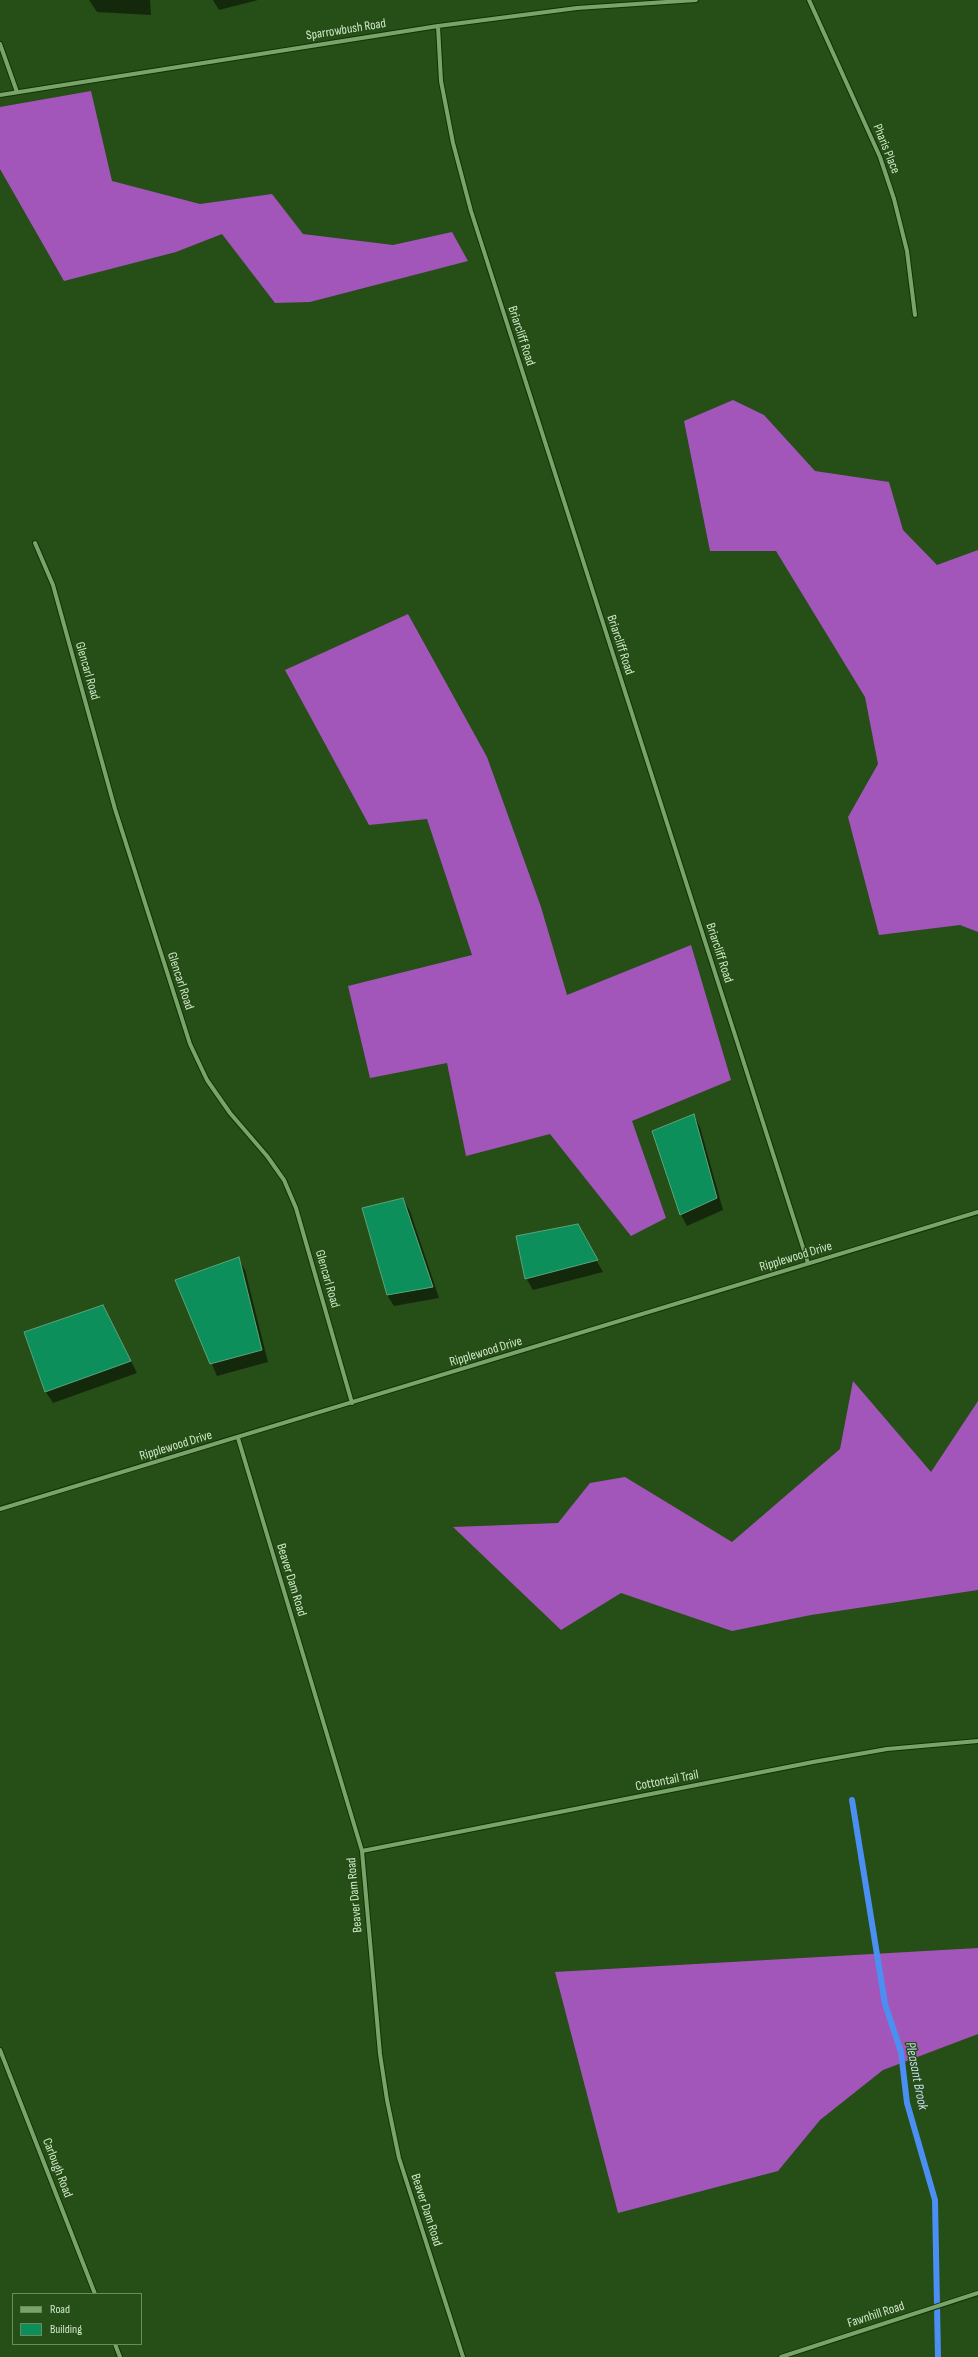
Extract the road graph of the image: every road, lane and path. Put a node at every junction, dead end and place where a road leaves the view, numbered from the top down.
1 (696, 0) edge
2 (809, 0) edge
3 (438, 26) junction
4 (0, 44) edge
5 (17, 92) junction
6 (0, 95) edge
7 (914, 315) dead end
8 (35, 543) dead end
9 (978, 1212) edge
10 (808, 1264) junction
11 (352, 1403) junction
12 (238, 1438) junction
13 (0, 1509) edge
14 (978, 1741) edge
15 (362, 1851) junction
16 (0, 2050) edge
17 (95, 2293) edge
18 (978, 2293) edge
19 (115, 2345) edge
20 (120, 2357) edge
21 (462, 2357) edge
22 (781, 2357) edge

1 - 3 street, Sparrowbush Road
2 - 7 street, Pharis Place
3 - 5 street, Sparrowbush Road
3 - 10 street, Briarcliff Road
4 - 5 street
5 - 6 street, Sparrowbush Road
8 - 11 street, Glencarl Road
9 - 10 street, Ripplewood Drive
10 - 11 street, Ripplewood Drive
11 - 12 street, Ripplewood Drive
12 - 13 street, Ripplewood Drive
12 - 15 street, Beaver Dam Road
14 - 15 street, Cottontail Trail
15 - 21 street, Beaver Dam Road
16 - 17 street, Carlough Road
18 - 22 street, Fawnhill Road
19 - 20 street

